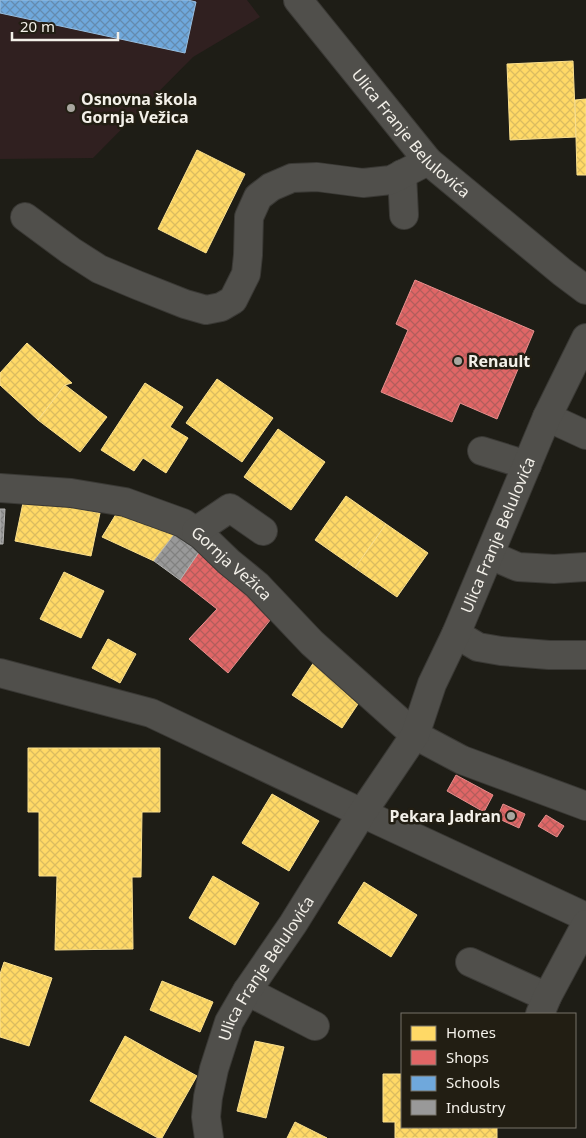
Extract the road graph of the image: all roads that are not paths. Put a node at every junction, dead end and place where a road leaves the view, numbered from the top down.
1 (298, 0) edge
2 (428, 161) junction
3 (402, 174) junction
4 (404, 215) dead end
5 (24, 217) dead end
6 (586, 290) edge
7 (586, 338) edge
8 (547, 417) junction
9 (586, 435) edge
10 (482, 451) dead end
11 (527, 465) junction
12 (0, 488) edge
13 (196, 531) junction
14 (263, 531) dead end
15 (490, 555) junction
16 (586, 567) edge
17 (456, 634) junction
18 (586, 654) edge
19 (0, 673) edge
20 (415, 735) junction
21 (586, 806) edge
22 (362, 814) junction
23 (586, 917) edge
24 (586, 924) edge
25 (470, 962) dead end
26 (247, 991) junction
27 (544, 1006) edge
28 (315, 1026) dead end
29 (209, 1138) edge

1 - 2 street, Ulica Franje Belulovića
2 - 3 street
2 - 6 street, Ulica Franje Belulovića
3 - 4 street
3 - 5 street
7 - 8 street, Ulica Franje Belulovića
8 - 9 street
8 - 11 street, Ulica Franje Belulovića
10 - 11 street
11 - 15 street, Ulica Franje Belulovića
12 - 13 street, Gornja Vežica
13 - 14 street
13 - 20 street, Gornja Vežica
15 - 16 street
15 - 17 street, Ulica Franje Belulovića
17 - 18 street
17 - 20 street, Ulica Franje Belulovića
19 - 22 street
20 - 21 street
20 - 22 street, Ulica Franje Belulovića
22 - 23 street
22 - 26 street, Ulica Franje Belulovića
24 - 27 street
25 - 27 street
26 - 28 street
26 - 29 street, Ulica Franje Belulovića

